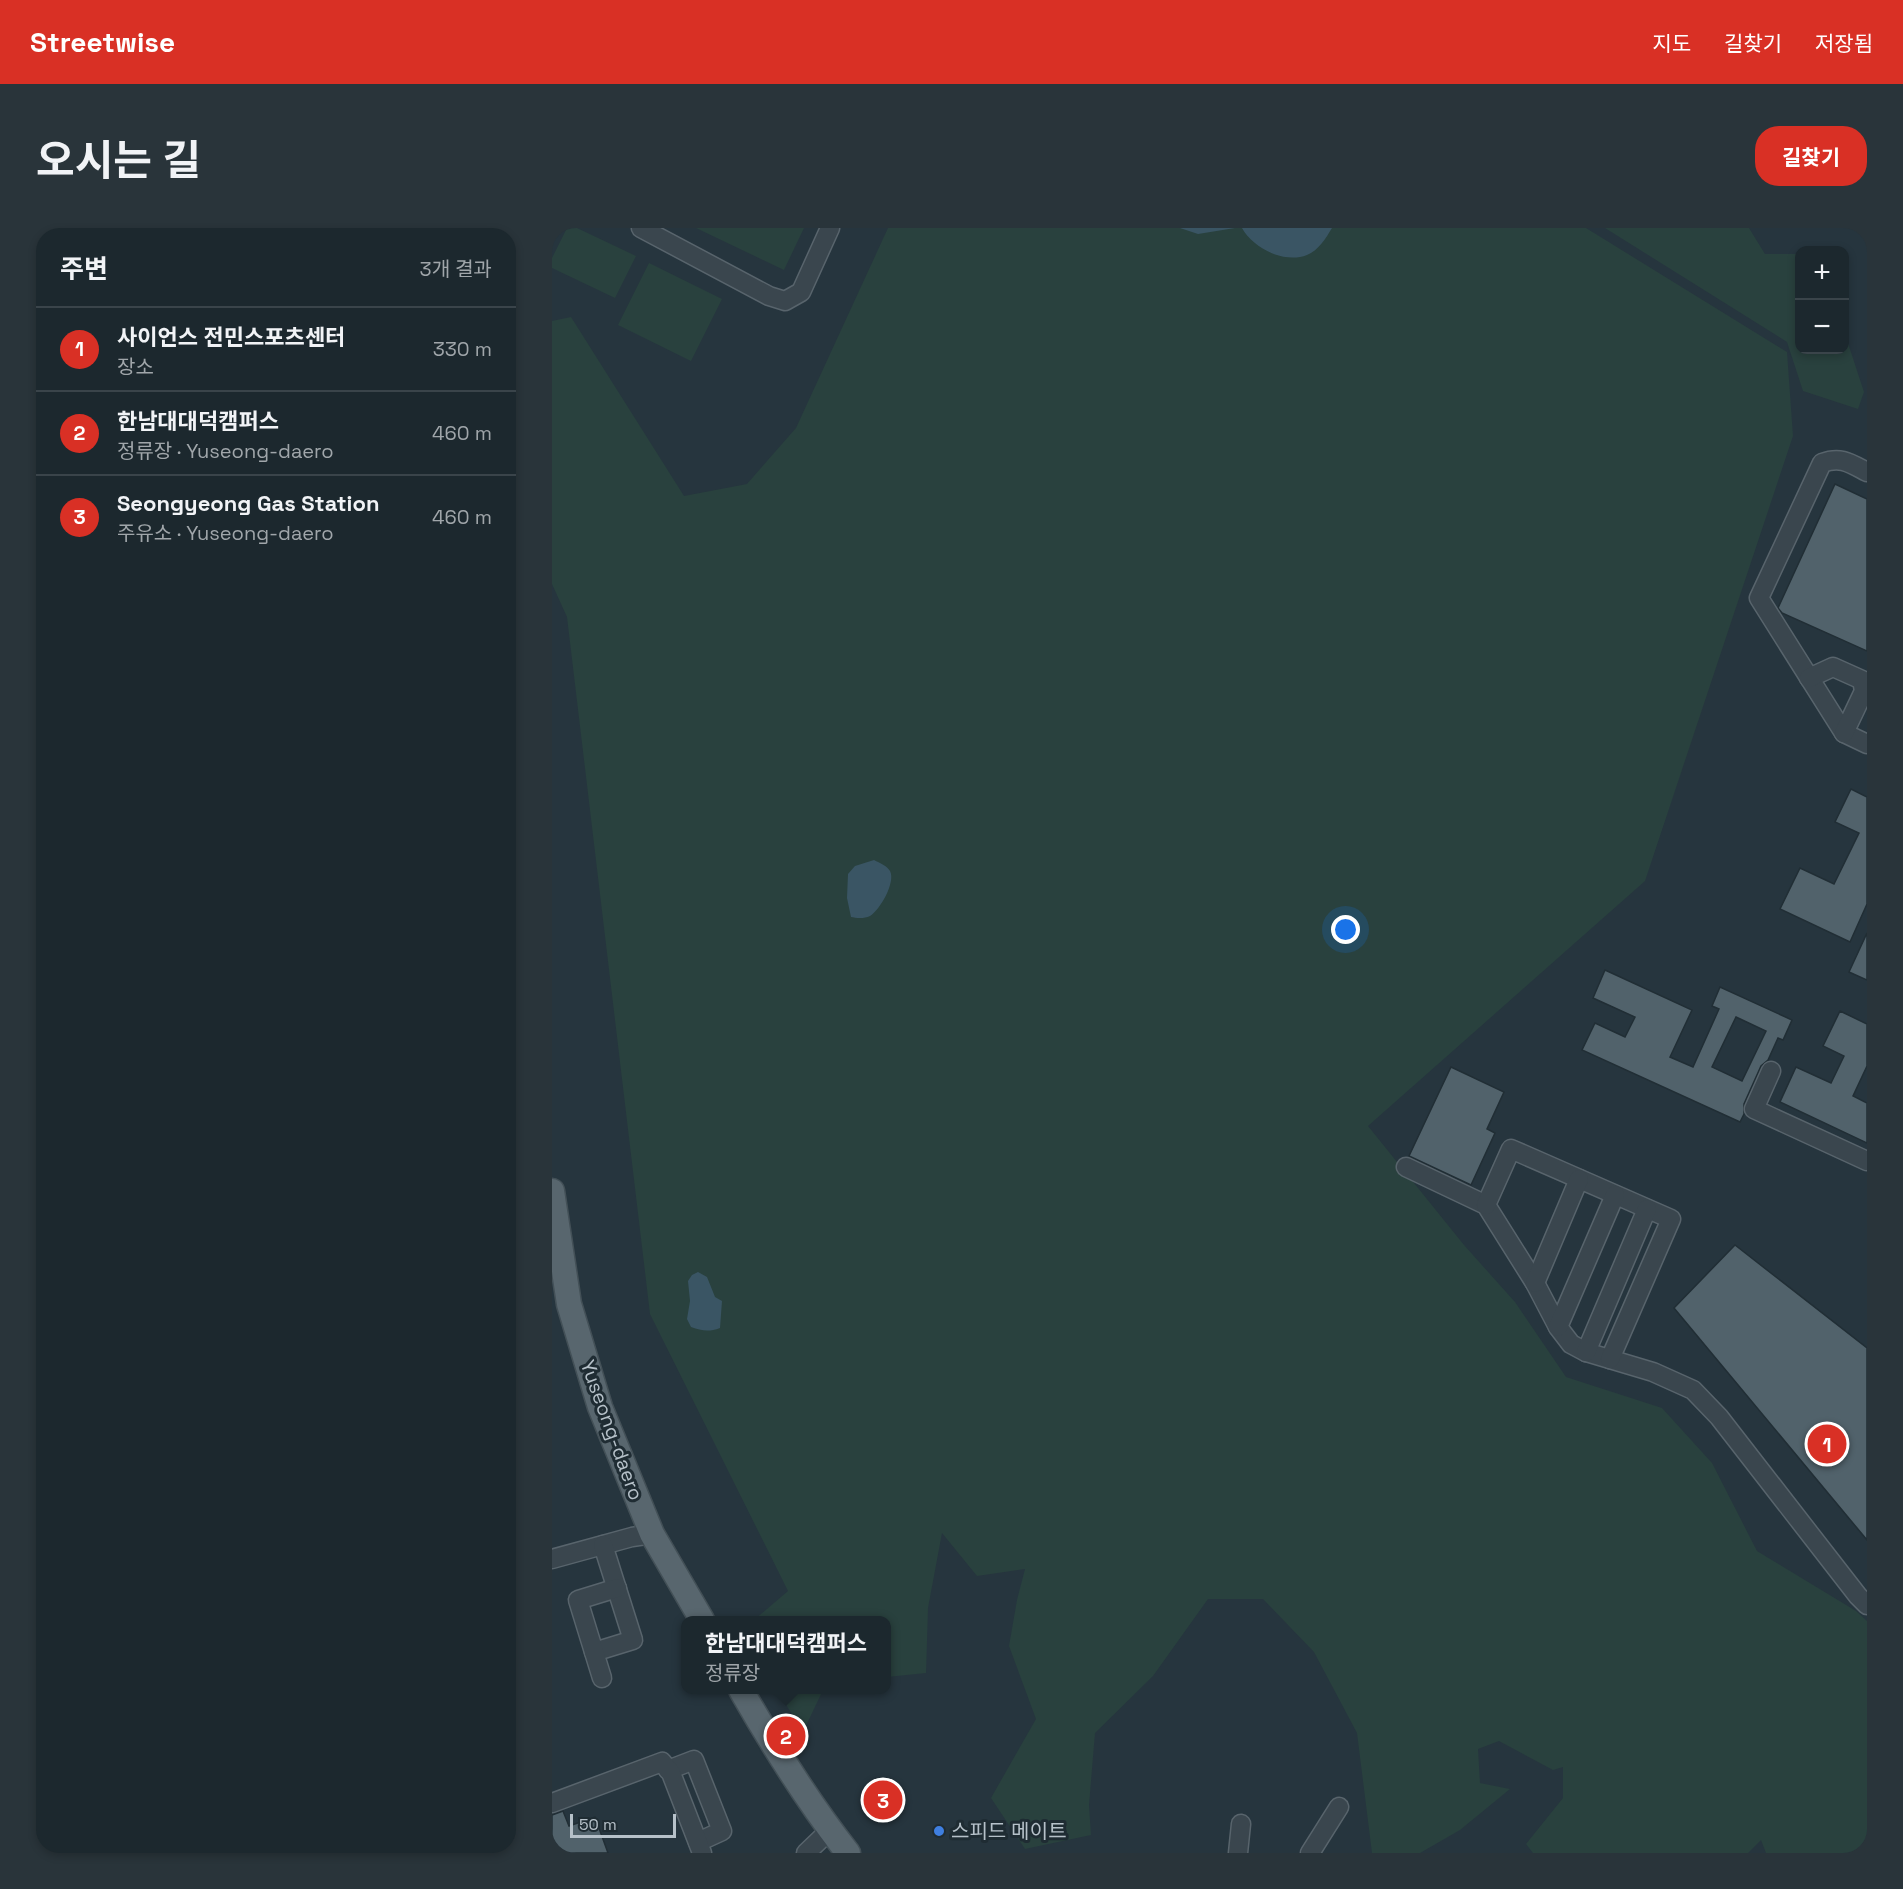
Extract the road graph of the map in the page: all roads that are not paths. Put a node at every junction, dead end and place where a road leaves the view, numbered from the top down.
1 (641, 228) edge
2 (831, 228) edge
3 (1867, 472) edge
4 (1809, 678) junction
5 (1844, 733) junction
6 (1867, 744) edge
7 (1772, 1071) dead end
8 (1867, 1161) edge
9 (1406, 1167) dead end
10 (1579, 1179) junction
11 (552, 1191) edge
12 (1615, 1194) junction
13 (552, 1196) edge
14 (1486, 1205) junction
15 (1647, 1209) junction
16 (1535, 1283) junction
17 (1558, 1327) junction
18 (1586, 1352) junction
19 (1610, 1359) junction
20 (652, 1534) junction
21 (603, 1545) junction
22 (552, 1559) edge
23 (617, 1588) junction
24 (1867, 1605) edge
25 (700, 1616) edge
26 (594, 1652) junction
27 (602, 1678) dead end
28 (744, 1694) edge
29 (668, 1770) junction
30 (552, 1803) edge
31 (1339, 1807) dead end
32 (1241, 1824) dead end
33 (830, 1830) junction
34 (700, 1847) edge
35 (806, 1853) edge
36 (848, 1853) edge
37 (1239, 1853) edge
38 (1310, 1853) edge

1 - 2 street
3 - 4 street
4 - 5 street
4 - 5 street
5 - 6 street
7 - 8 street
9 - 14 street
10 - 12 street
10 - 14 street
10 - 16 street
11 - 13 main road, Yuseong-daero
12 - 15 street
12 - 17 street
13 - 20 main road, Yuseong-daero
14 - 16 street
15 - 18 street
15 - 19 street
16 - 17 street
17 - 18 street
18 - 19 street
19 - 24 street
20 - 21 street
20 - 25 main road, Yuseong-daero
21 - 22 street
21 - 23 street
23 - 26 street
23 - 26 street
26 - 27 street
28 - 33 main road
29 - 30 street
29 - 34 street
29 - 34 street
31 - 38 street
32 - 37 street
33 - 35 street
33 - 36 main road

